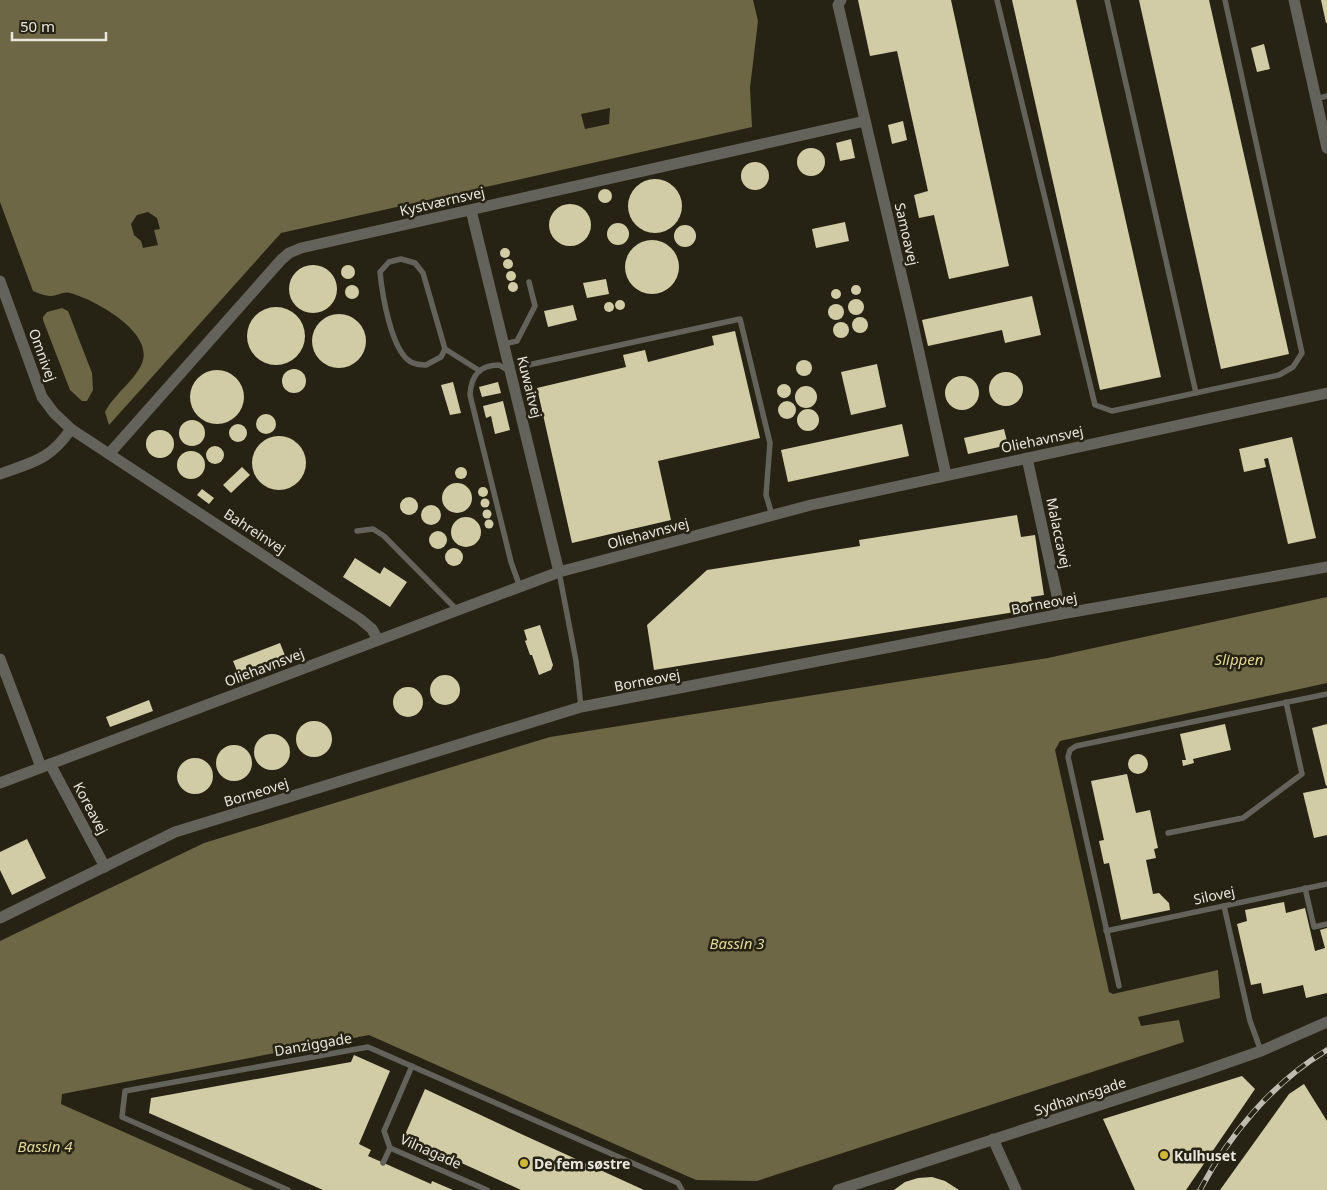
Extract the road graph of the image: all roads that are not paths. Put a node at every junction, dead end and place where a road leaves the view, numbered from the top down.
1 (841, 0) edge
2 (997, 0) edge
3 (1107, 0) edge
4 (1225, 0) edge
5 (1294, 0) edge
6 (1321, 97) edge
7 (865, 121) junction
8 (1327, 148) edge
9 (471, 210) junction
10 (0, 281) edge
11 (528, 282) dead end
12 (504, 344) junction
13 (445, 349) junction
14 (528, 365) dead end
15 (480, 371) junction
16 (510, 372) junction
17 (1327, 392) edge
18 (1196, 393) junction
19 (71, 429) junction
20 (109, 454) junction
21 (1027, 458) junction
22 (0, 474) edge
23 (946, 476) junction
24 (772, 515) junction
25 (357, 531) dead end
26 (1327, 566) edge
27 (559, 572) junction
28 (520, 587) junction
29 (456, 610) junction
30 (1061, 614) junction
31 (378, 640) junction
32 (0, 659) edge
33 (1327, 694) edge
34 (1286, 702) junction
35 (582, 707) junction
36 (45, 766) junction
37 (0, 783) edge
38 (1168, 834) dead end
39 (105, 867) junction
40 (1327, 884) edge
41 (1305, 888) junction
42 (1224, 906) junction
43 (0, 918) edge
44 (1327, 924) edge
45 (1106, 931) junction
46 (1119, 986) dead end
47 (1327, 1022) edge
48 (1262, 1051) junction
49 (412, 1066) junction
50 (993, 1139) junction
51 (390, 1148) junction
52 (383, 1162) dead end
53 (856, 1188) edge
54 (288, 1190) edge
55 (487, 1190) edge
56 (682, 1190) edge
57 (838, 1190) edge
58 (1016, 1190) edge

1 - 7 street, Samoavej
2 - 18 lane
3 - 18 lane
4 - 18 lane
5 - 6 street
6 - 8 street
7 - 9 street, Kystværnsvej
7 - 23 street, Samoavej
9 - 12 street, Kuwaitvej
9 - 20 street, Kystværnsvej
10 - 19 street, Omnivej
11 - 12 lane
12 - 16 street, Kuwaitvej
13 - 13 lane
13 - 15 lane
14 - 24 lane
15 - 16 lane
15 - 28 lane
16 - 27 street, Kuwaitvej
17 - 21 street, Oliehavnsvej
19 - 20 street, Omnivej
19 - 22 street
20 - 31 street, Bahreinvej
21 - 23 street, Oliehavnsvej
21 - 30 street, Malaccavej
23 - 24 street, Oliehavnsvej
24 - 27 street, Oliehavnsvej
25 - 29 lane
26 - 30 street, Borneovej
27 - 28 street, Oliehavnsvej
27 - 35 lane
28 - 29 street, Oliehavnsvej
29 - 31 street, Oliehavnsvej
30 - 35 street, Borneovej
31 - 36 street, Oliehavnsvej
32 - 36 street, Koreavej
33 - 34 lane
34 - 38 lane
34 - 45 lane
35 - 39 street, Borneovej
36 - 37 street, Oliehavnsvej
36 - 39 street, Koreavej
39 - 43 street, Borneovej
40 - 41 lane, Silovej
41 - 42 lane, Silovej
41 - 44 lane
42 - 45 lane, Silovej
42 - 48 lane
45 - 46 lane
47 - 48 street, Sydhavnsgade
48 - 50 street, Sydhavnsgade
49 - 51 lane, Vilnagade
49 - 54 lane, Danziggade
49 - 56 lane, Danziggade
50 - 53 street, Sydhavnsgade
50 - 58 street
51 - 52 lane
51 - 55 lane, Vilnagade
53 - 57 street, Sydhavnsgade

